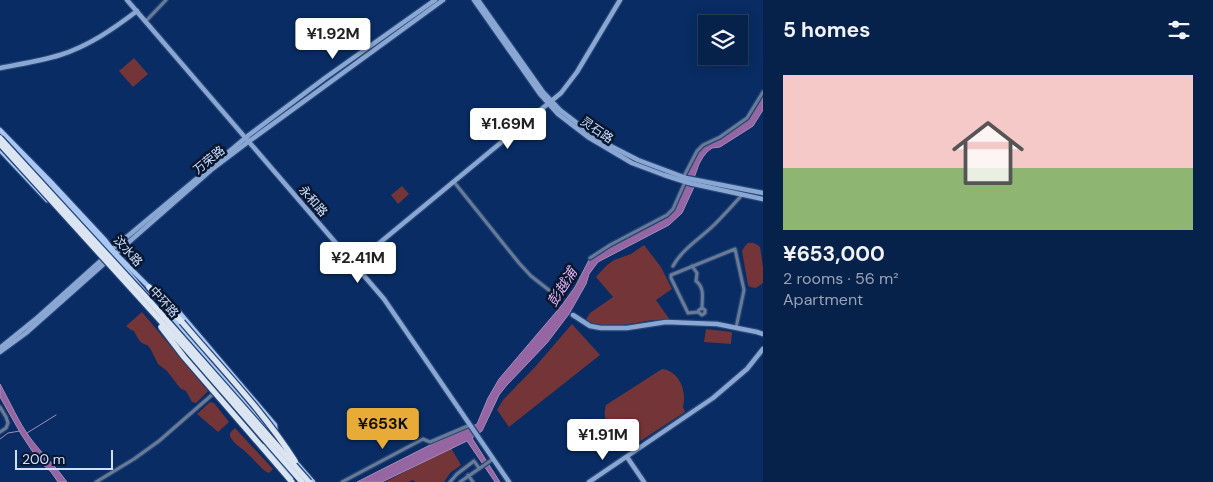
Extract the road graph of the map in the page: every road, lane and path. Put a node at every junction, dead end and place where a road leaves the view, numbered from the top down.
1 (127, 0) edge
2 (166, 0) edge
3 (436, 0) edge
4 (443, 0) edge
5 (474, 0) edge
6 (478, 0) edge
7 (620, 0) edge
8 (137, 11) junction
9 (146, 21) junction
10 (0, 68) edge
11 (763, 92) edge
12 (550, 103) junction
13 (0, 130) edge
14 (0, 138) edge
15 (247, 140) junction
16 (0, 144) edge
17 (1, 152) edge
18 (684, 180) junction
19 (454, 182) junction
20 (697, 183) junction
21 (763, 193) edge
22 (742, 194) junction
23 (763, 199) edge
24 (113, 252) junction
25 (720, 256) junction
26 (590, 258) dead end
27 (105, 260) junction
28 (118, 261) junction
29 (720, 261) dead end
30 (354, 264) junction
31 (128, 266) junction
32 (673, 266) dead end
33 (692, 266) junction
34 (142, 281) junction
35 (149, 287) junction
36 (134, 289) junction
37 (149, 297) junction
38 (137, 298) junction
39 (559, 298) dead end
40 (146, 305) junction
41 (702, 308) junction
42 (698, 312) junction
43 (703, 314) junction
44 (573, 315) dead end
45 (704, 323) junction
46 (736, 328) junction
47 (194, 330) junction
48 (763, 334) edge
49 (195, 344) junction
50 (0, 348) edge
51 (763, 349) edge
52 (0, 352) edge
53 (212, 386) junction
54 (212, 394) junction
55 (0, 406) edge
56 (470, 425) junction
57 (0, 432) edge
58 (277, 440) junction
59 (262, 444) junction
60 (274, 448) junction
61 (627, 457) junction
62 (491, 460) junction
63 (478, 468) junction
64 (296, 469) junction
65 (468, 475) junction
66 (306, 480) edge
67 (96, 482) edge
68 (292, 482) edge
69 (313, 482) edge
70 (342, 482) edge
71 (450, 482) edge
72 (460, 482) edge
73 (473, 482) edge
74 (509, 482) edge
75 (588, 482) edge
76 (644, 482) edge

1 - 8 street, 永和路
2 - 9 street
3 - 15 street, 万荣路
4 - 15 street, 万荣路
5 - 12 street, 灵石路
6 - 12 street, 灵石路
7 - 12 street
8 - 9 street, 永和路
8 - 10 street
9 - 15 street, 永和路
11 - 18 street
12 - 18 street, 灵石路
12 - 19 street
13 - 24 main road, 汶水路
14 - 66 highway, 中环路, bridge
15 - 24 street, 万荣路
15 - 30 street, 永和路
16 - 40 highway, 中环路, bridge
17 - 27 main road, 汶水路
18 - 20 street, 灵石路
18 - 26 street
19 - 30 street
19 - 39 street
20 - 21 street, 灵石路
20 - 22 street, 灵石路
22 - 23 street, 灵石路
22 - 32 street
24 - 27 street, 万荣路
24 - 28 main road
24 - 31 main road, 汶水路
25 - 29 street
25 - 33 street
25 - 46 street
27 - 36 main road
27 - 38 main road, 汶水路
27 - 50 street, 万荣路
27 - 52 street, 万荣路
28 - 31 main road
28 - 37 main road
30 - 56 street, 永和路
31 - 34 main road, 汶水路
33 - 41 street
33 - 42 street
34 - 35 main road, 汶水路
34 - 37 main road
35 - 47 main road
35 - 49 main road, 汶水路
35 - 66 highway, bridge
36 - 38 main road
36 - 60 main road
37 - 64 main road
38 - 53 main road, 汶水路
40 - 59 highway, bridge
40 - 66 highway, 中环路, bridge
41 - 42 street
41 - 43 street
42 - 43 street
43 - 45 street
44 - 45 street
45 - 46 street
46 - 48 street
47 - 49 main road
47 - 58 main road
49 - 58 main road, 汶水路
51 - 61 street
53 - 54 main road
53 - 59 main road, 汶水路
54 - 67 street
54 - 68 main road
55 - 57 street
56 - 62 street, 永和路
56 - 70 street
58 - 66 main road, 汶水路
59 - 60 main road
59 - 68 highway
60 - 66 main road
61 - 75 street
61 - 76 street
62 - 63 street
62 - 74 street
63 - 65 street
63 - 71 street
64 - 66 main road
64 - 66 main road
65 - 72 street
65 - 73 street
66 - 69 main road, 汶水路

